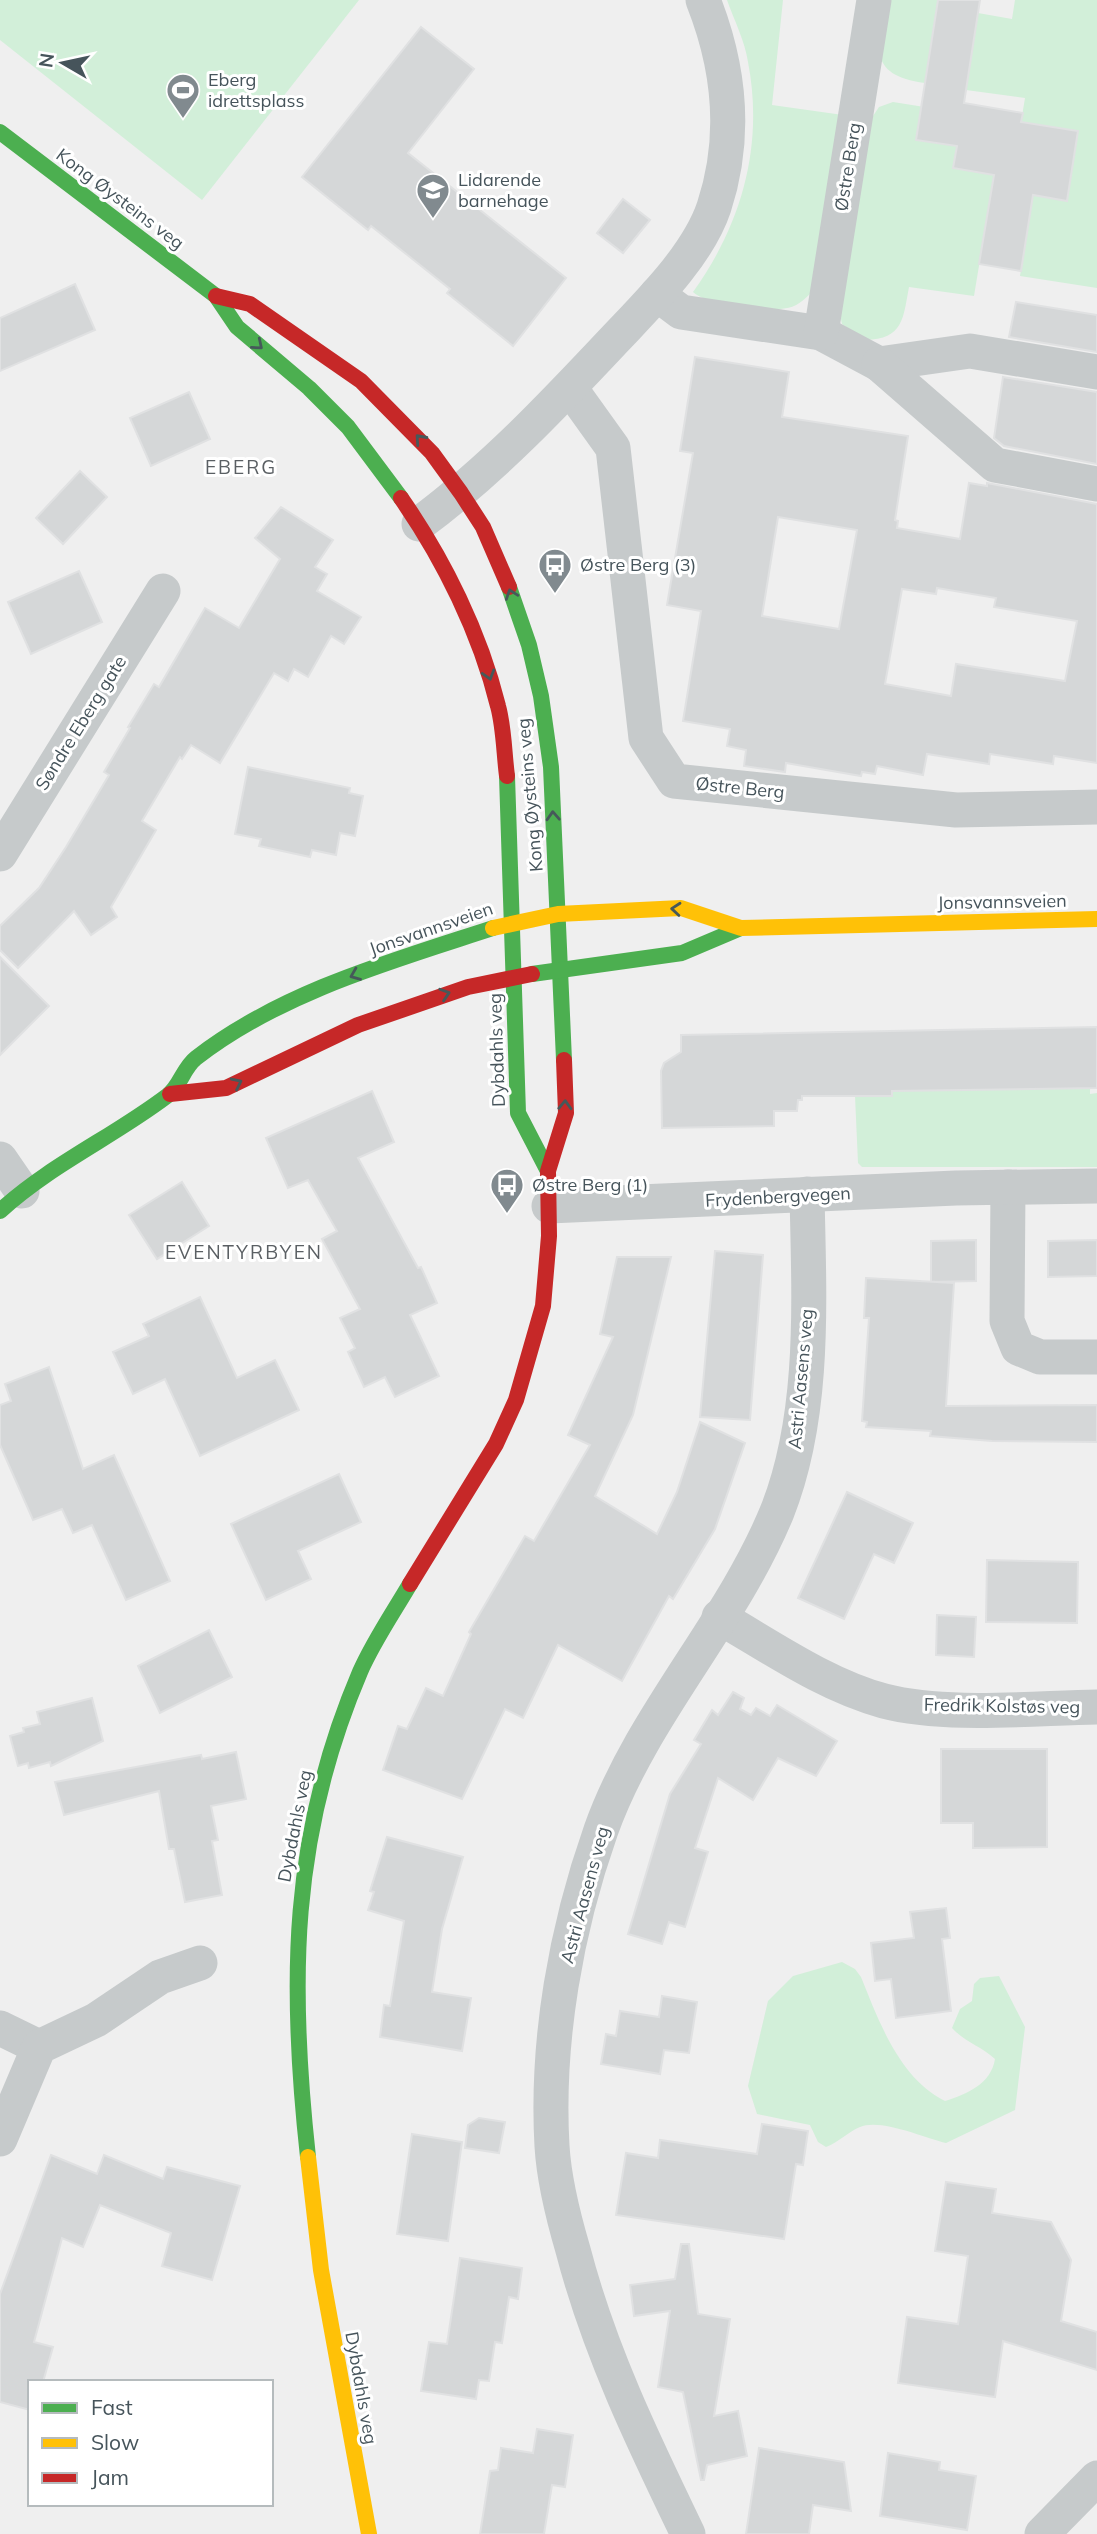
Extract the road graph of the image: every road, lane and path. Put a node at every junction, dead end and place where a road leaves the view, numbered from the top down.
1 (703, 0) edge
2 (874, 0) edge
3 (0, 132) edge
4 (657, 294) junction
5 (216, 296) junction
6 (821, 333) junction
7 (880, 364) junction
8 (1097, 372) edge
9 (570, 387) junction
10 (1097, 484) edge
11 (461, 493) junction
12 (419, 524) junction
13 (163, 592) dead end
14 (1097, 807) edge
15 (0, 854) edge
16 (558, 914) junction
17 (1097, 919) edge
18 (512, 922) junction
19 (741, 928) junction
20 (562, 970) junction
21 (514, 977) junction
22 (170, 1094) junction
23 (0, 1159) edge
24 (548, 1171) junction
25 (1097, 1186) edge
26 (1008, 1187) junction
27 (807, 1195) junction
28 (11, 1201) edge
29 (549, 1206) junction
30 (1097, 1357) edge
31 (719, 1617) junction
32 (1097, 1707) edge
33 (200, 1964) dead end
34 (0, 2028) edge
35 (39, 2047) junction
36 (0, 2139) edge
37 (1097, 2478) edge
38 (369, 2534) edge
39 (688, 2534) edge
40 (1042, 2534) edge

1 - 4 street
2 - 6 street, Østre Berg
3 - 5 main road, Kong Øysteins veg
4 - 6 street
4 - 9 street
11 -> 5 main road, Kong Øysteins veg
5 -> 12 main road, Kong Øysteins veg
6 - 7 street
7 - 8 street
7 - 10 street
9 - 11 street
9 - 14 street, Østre Berg
11 - 12 street
16 -> 11 main road, Kong Øysteins veg
12 -> 18 main road, Kong Øysteins veg
13 - 15 street, Søndre Eberg gate
16 - 18 main road, Jonsvannsveien
19 -> 16 main road, Jonsvannsveien
16 - 20 main road, Kong Øysteins veg
17 - 19 main road, Jonsvannsveien
18 - 21 main road, Dybdahls veg
18 -> 22 main road, Jonsvannsveien
19 - 20 main road, Jonsvannsveien
20 - 21 main road, Jonsvannsveien
24 -> 20 main road, Dybdahls veg
22 -> 21 main road, Jonsvannsveien
21 - 24 main road, Dybdahls veg
22 - 28 main road, Jonsvannsveien
23 - 28 street
24 - 29 main road, Dybdahls veg
25 - 26 street, Frydenbergvegen
26 - 27 street, Frydenbergvegen
26 - 30 street
27 - 29 street, Frydenbergvegen
27 - 31 street, Astri Aasens veg
29 - 38 main road, Dybdahls veg
31 - 32 street, Fredrik Kolstøs veg
31 - 39 street, Astri Aasens veg
33 - 35 street
34 - 35 street
35 - 36 street
37 - 40 street

